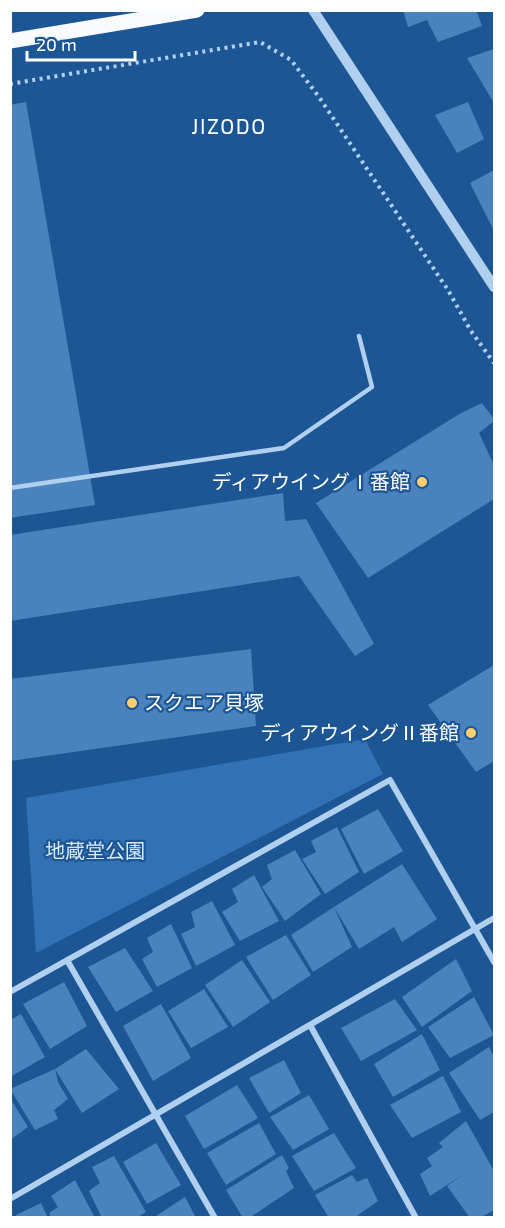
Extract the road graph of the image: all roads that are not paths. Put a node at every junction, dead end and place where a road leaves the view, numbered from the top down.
1 (197, 10) edge
2 (313, 10) edge
3 (10, 41) edge
4 (495, 286) edge
5 (358, 336) dead end
6 (10, 488) edge
7 (495, 918) edge
8 (476, 929) junction
9 (67, 960) junction
10 (495, 962) edge
11 (10, 992) edge
12 (310, 1025) junction
13 (156, 1116) junction
14 (10, 1199) edge
15 (215, 1218) edge
16 (416, 1218) edge

1 - 3 main road
2 - 4 street
5 - 6 lane
7 - 8 street
8 - 9 street
8 - 10 street
8 - 12 street
9 - 11 street
9 - 13 street
12 - 13 street
12 - 16 street
13 - 14 street
13 - 15 street

